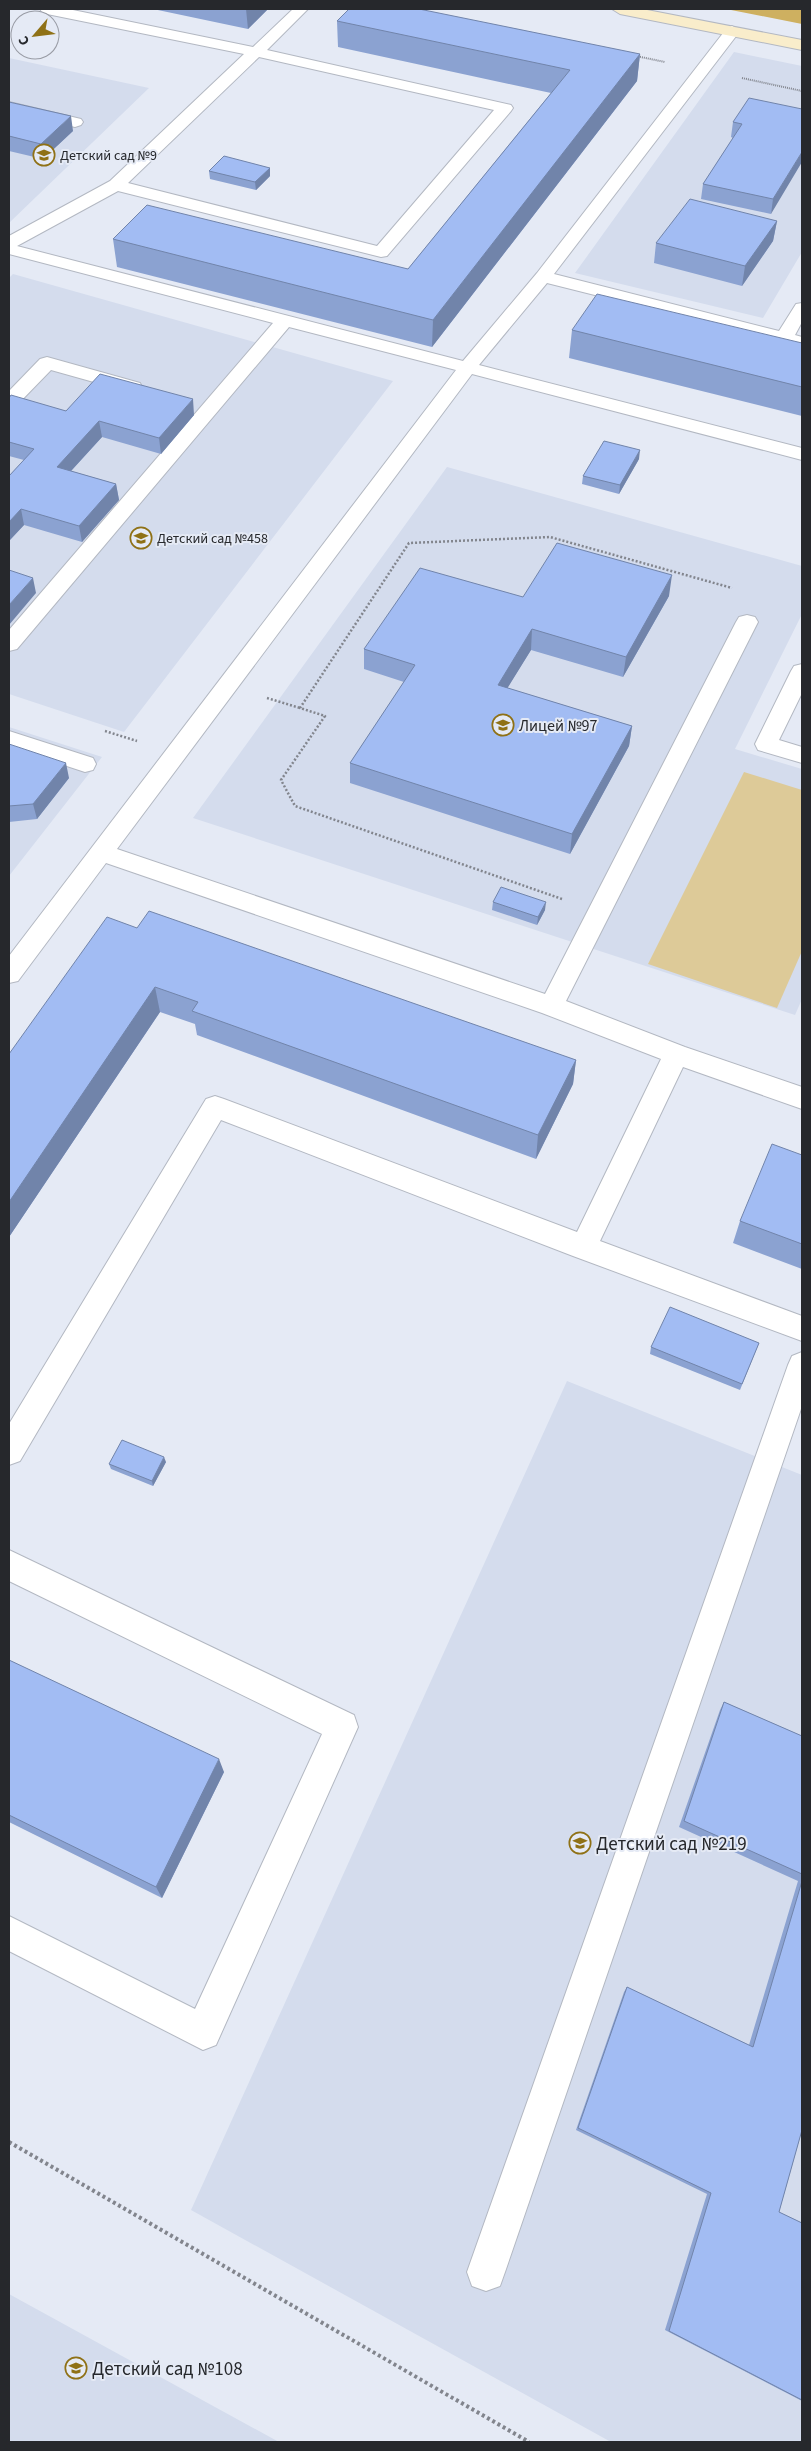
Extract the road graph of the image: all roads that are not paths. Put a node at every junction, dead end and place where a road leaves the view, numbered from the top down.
1 (47, 9) edge
2 (302, 9) edge
3 (620, 9) edge
4 (732, 31) junction
5 (802, 45) edge
6 (256, 52) junction
7 (9, 107) edge
8 (75, 122) dead end
9 (116, 185) junction
10 (9, 243) edge
11 (9, 249) edge
12 (543, 278) junction
13 (802, 308) edge
14 (285, 320) junction
15 (784, 338) junction
16 (802, 342) edge
17 (467, 368) junction
18 (152, 392) edge
19 (9, 402) edge
20 (191, 403) edge
21 (210, 408) junction
22 (802, 454) edge
23 (747, 622) road end
24 (9, 644) edge
25 (802, 671) edge
26 (9, 739) edge
27 (802, 755) edge
28 (85, 764) dead end
29 (100, 852) junction
30 (20, 942) edge
31 (9, 974) edge
32 (551, 1006) junction
33 (676, 1054) junction
34 (802, 1098) edge
35 (583, 1248) junction
36 (802, 1329) edge
37 (802, 1365) edge
38 (9, 1451) edge
39 (9, 1566) edge
40 (9, 1933) edge
41 (486, 2272) dead end

1 - 6 lane
2 - 6 lane
3 - 4 street
4 - 5 street
4 - 12 lane
6 - 9 lane
6 - 9 lane
7 - 8 lane
9 - 10 lane
11 - 14 lane
12 - 15 lane
12 - 17 lane
13 - 15 lane
14 - 17 lane
14 - 21 lane
15 - 16 lane
17 - 22 lane
17 - 29 lane
18 - 19 lane
20 - 21 lane
21 - 24 lane
23 - 32 lane
25 - 27 lane
26 - 28 lane
29 - 30 lane
29 - 32 lane
30 - 31 lane
32 - 33 lane
33 - 34 lane
33 - 35 lane
35 - 36 lane
35 - 38 lane
37 - 41 lane
39 - 40 lane

